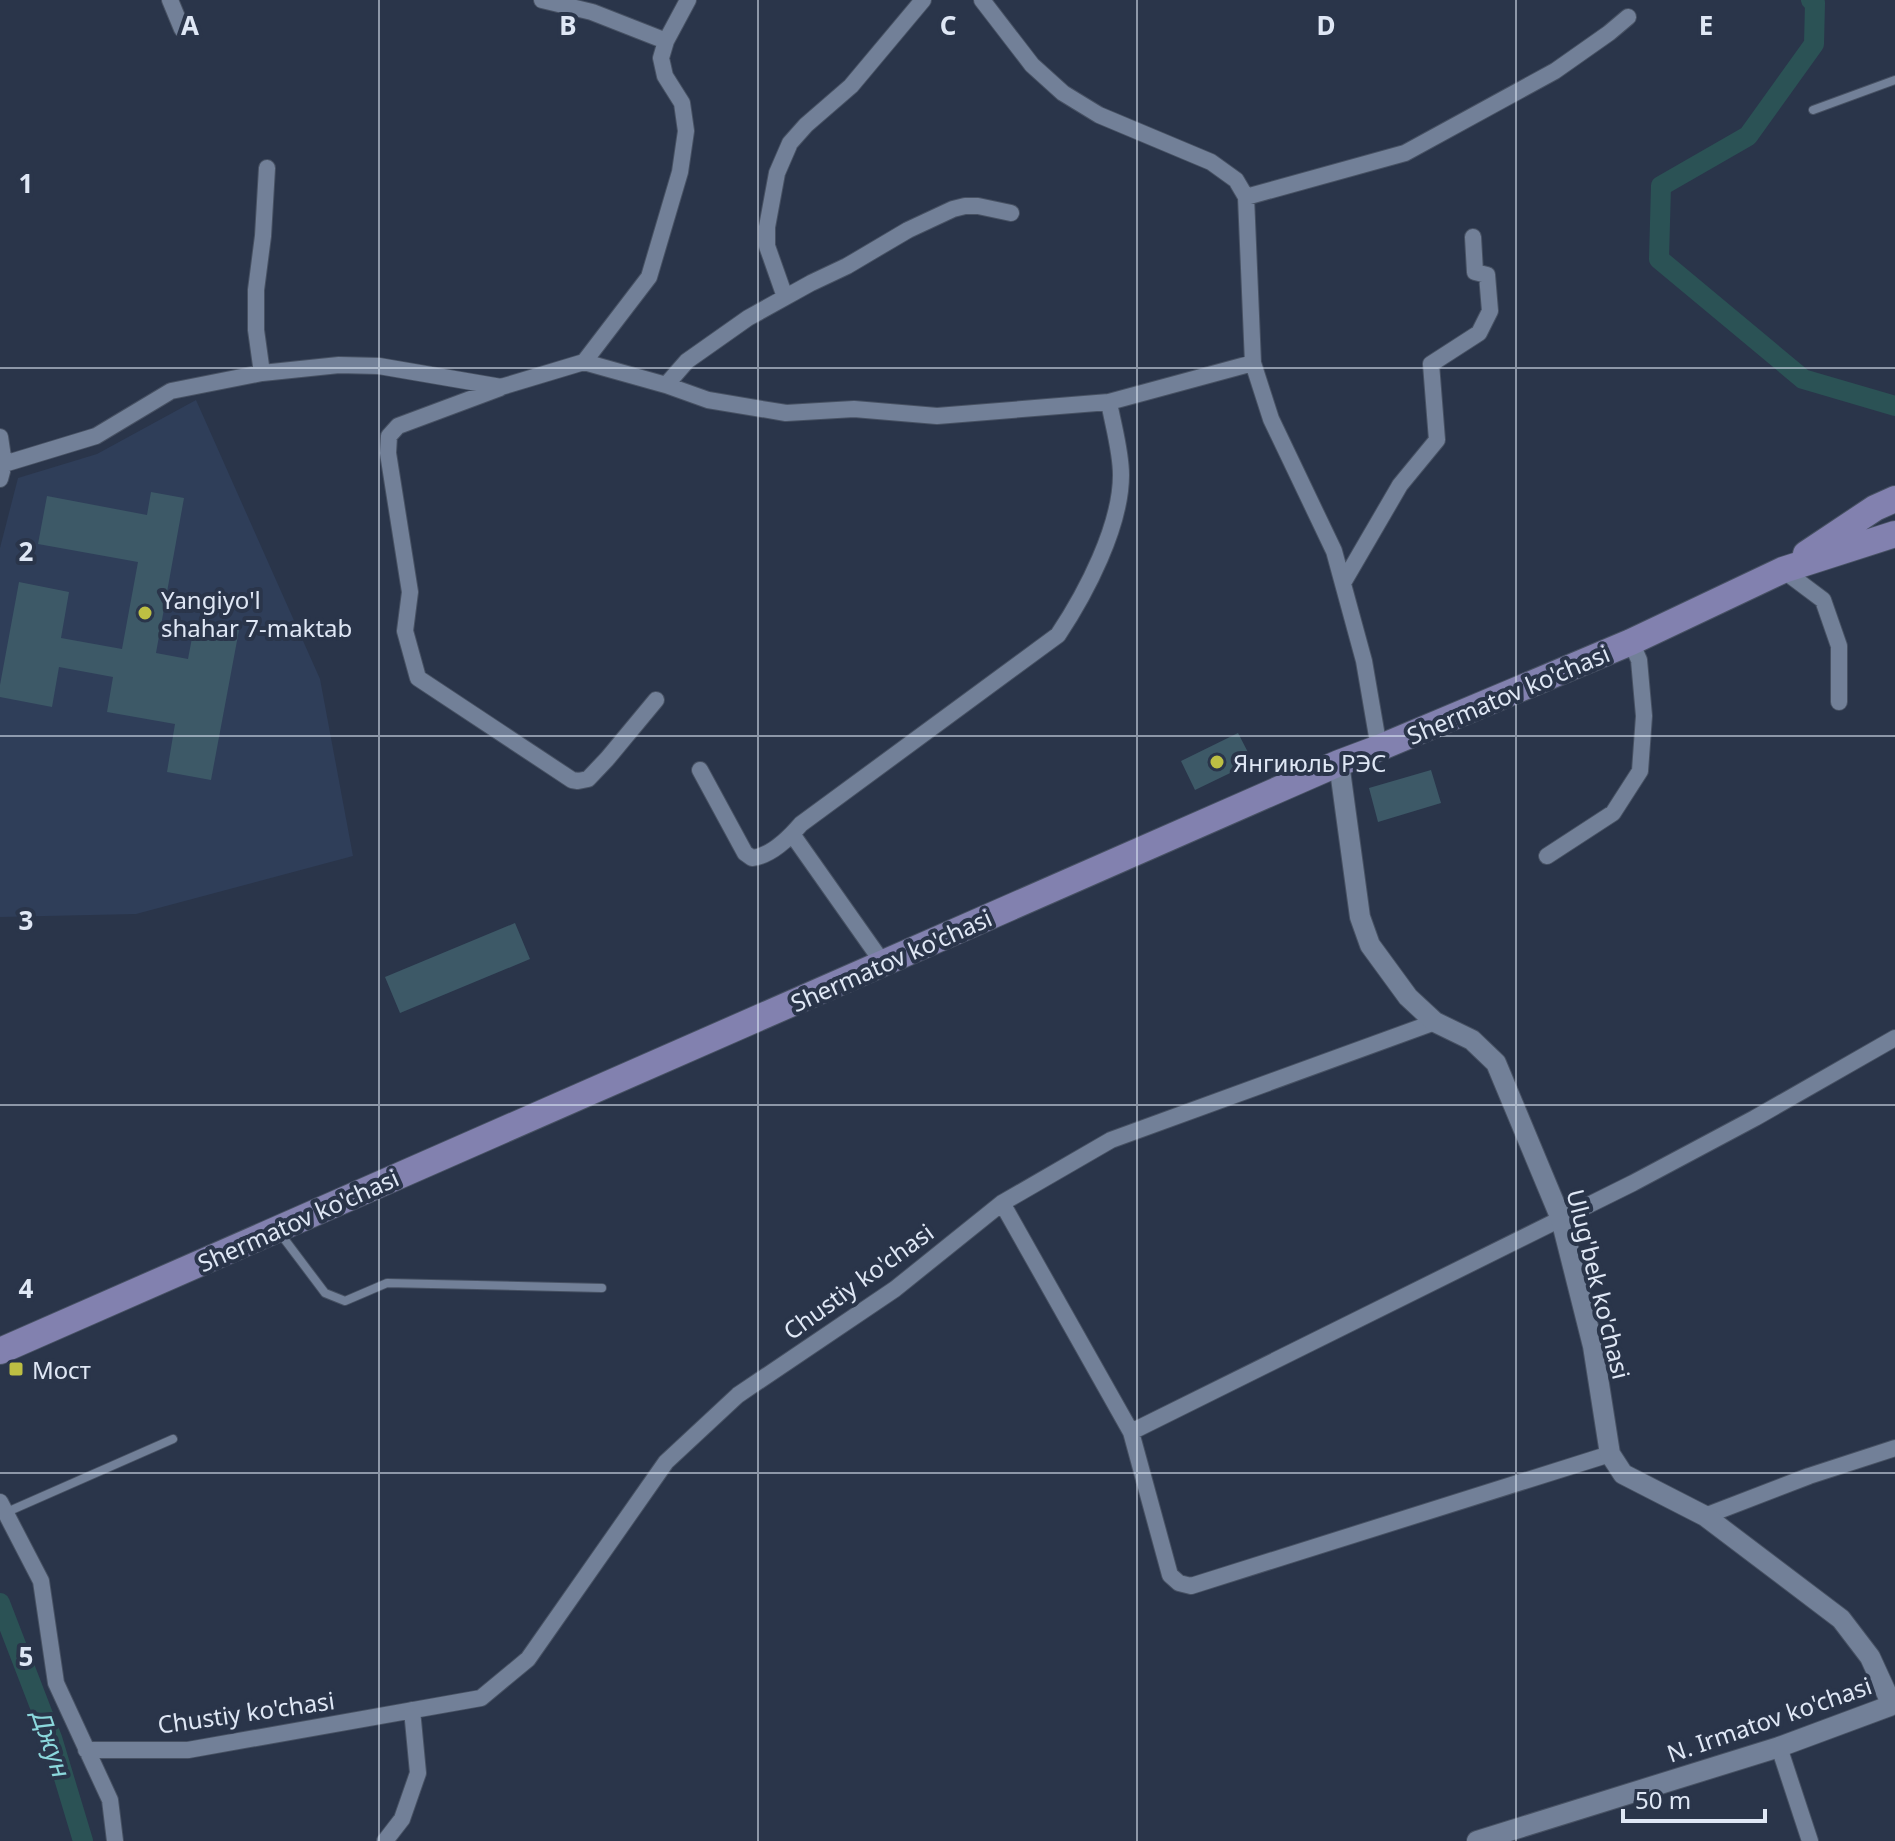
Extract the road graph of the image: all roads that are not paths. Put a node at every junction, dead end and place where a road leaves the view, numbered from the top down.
1 (170, 0) edge
2 (542, 0) edge
3 (688, 0) edge
4 (923, 0) edge
5 (982, 0) edge
6 (1628, 17) dead end
7 (182, 29) dead end
8 (666, 41) junction
9 (1895, 80) edge
10 (1813, 110) dead end
11 (267, 168) dead end
12 (1246, 197) junction
13 (1011, 213) dead end
14 (1473, 237) dead end
15 (785, 297) junction
16 (584, 362) junction
17 (1253, 363) junction
18 (262, 373) junction
19 (666, 385) junction
20 (501, 387) junction
21 (1109, 402) junction
22 (0, 437) edge
23 (2, 471) edge
24 (1885, 504) edge
25 (1892, 536) edge
26 (1783, 570) junction
27 (1343, 583) junction
28 (1631, 642) junction
29 (656, 700) dead end
30 (1839, 702) dead end
31 (1379, 748) junction
32 (1339, 763) junction
33 (700, 770) dead end
34 (792, 834) junction
35 (1547, 856) dead end
36 (883, 963) junction
37 (1435, 1022) junction
38 (1895, 1038) edge
39 (1002, 1203) junction
40 (1561, 1219) junction
41 (277, 1229) junction
42 (602, 1288) dead end
43 (0, 1351) edge
44 (1131, 1432) junction
45 (173, 1439) dead end
46 (1895, 1448) edge
47 (1610, 1454) junction
48 (3, 1507) edge
49 (1705, 1516) junction
50 (1894, 1704) edge
51 (412, 1710) junction
52 (1779, 1747) junction
53 (86, 1750) junction
54 (115, 1841) edge
55 (385, 1841) edge
56 (1477, 1841) edge
57 (1810, 1841) edge

1 - 7 street
2 - 8 street
3 - 8 street
4 - 15 street
5 - 12 street
6 - 12 street
8 - 16 street
9 - 10 lane
11 - 18 street
12 - 17 street
13 - 15 street
14 - 27 street
15 - 19 street
16 - 19 street
16 - 20 street
17 - 21 street
17 - 27 street
18 - 20 street
18 - 23 street
19 - 21 street
20 - 29 street
21 - 34 street
22 - 23 street
24 - 26 main road, Shermatov ko'chasi
25 - 26 main road, Shermatov ko'chasi
26 - 28 main road, Shermatov ko'chasi
26 - 30 street
27 - 31 street
28 - 31 main road, Shermatov ko'chasi
28 - 35 street
31 - 32 main road, Shermatov ko'chasi
32 - 36 main road, Shermatov ko'chasi
32 - 37 street, Ulug'bek ko'chasi
33 - 34 street
34 - 36 street
36 - 41 main road, Shermatov ko'chasi
37 - 39 street, Chustiy ko'chasi
37 - 40 street, Ulug'bek ko'chasi
38 - 40 street
39 - 44 street
39 - 51 street, Chustiy ko'chasi
40 - 44 street
40 - 47 street, Ulug'bek ko'chasi
41 - 42 lane
41 - 43 main road, Shermatov ko'chasi
44 - 47 street
45 - 48 lane
46 - 49 street
47 - 49 street
48 - 53 street
49 - 50 street
50 - 52 street, N. Irmatov ko'chasi
51 - 53 street, Chustiy ko'chasi
51 - 55 street
52 - 56 street, N. Irmatov ko'chasi
52 - 57 street
53 - 54 street

